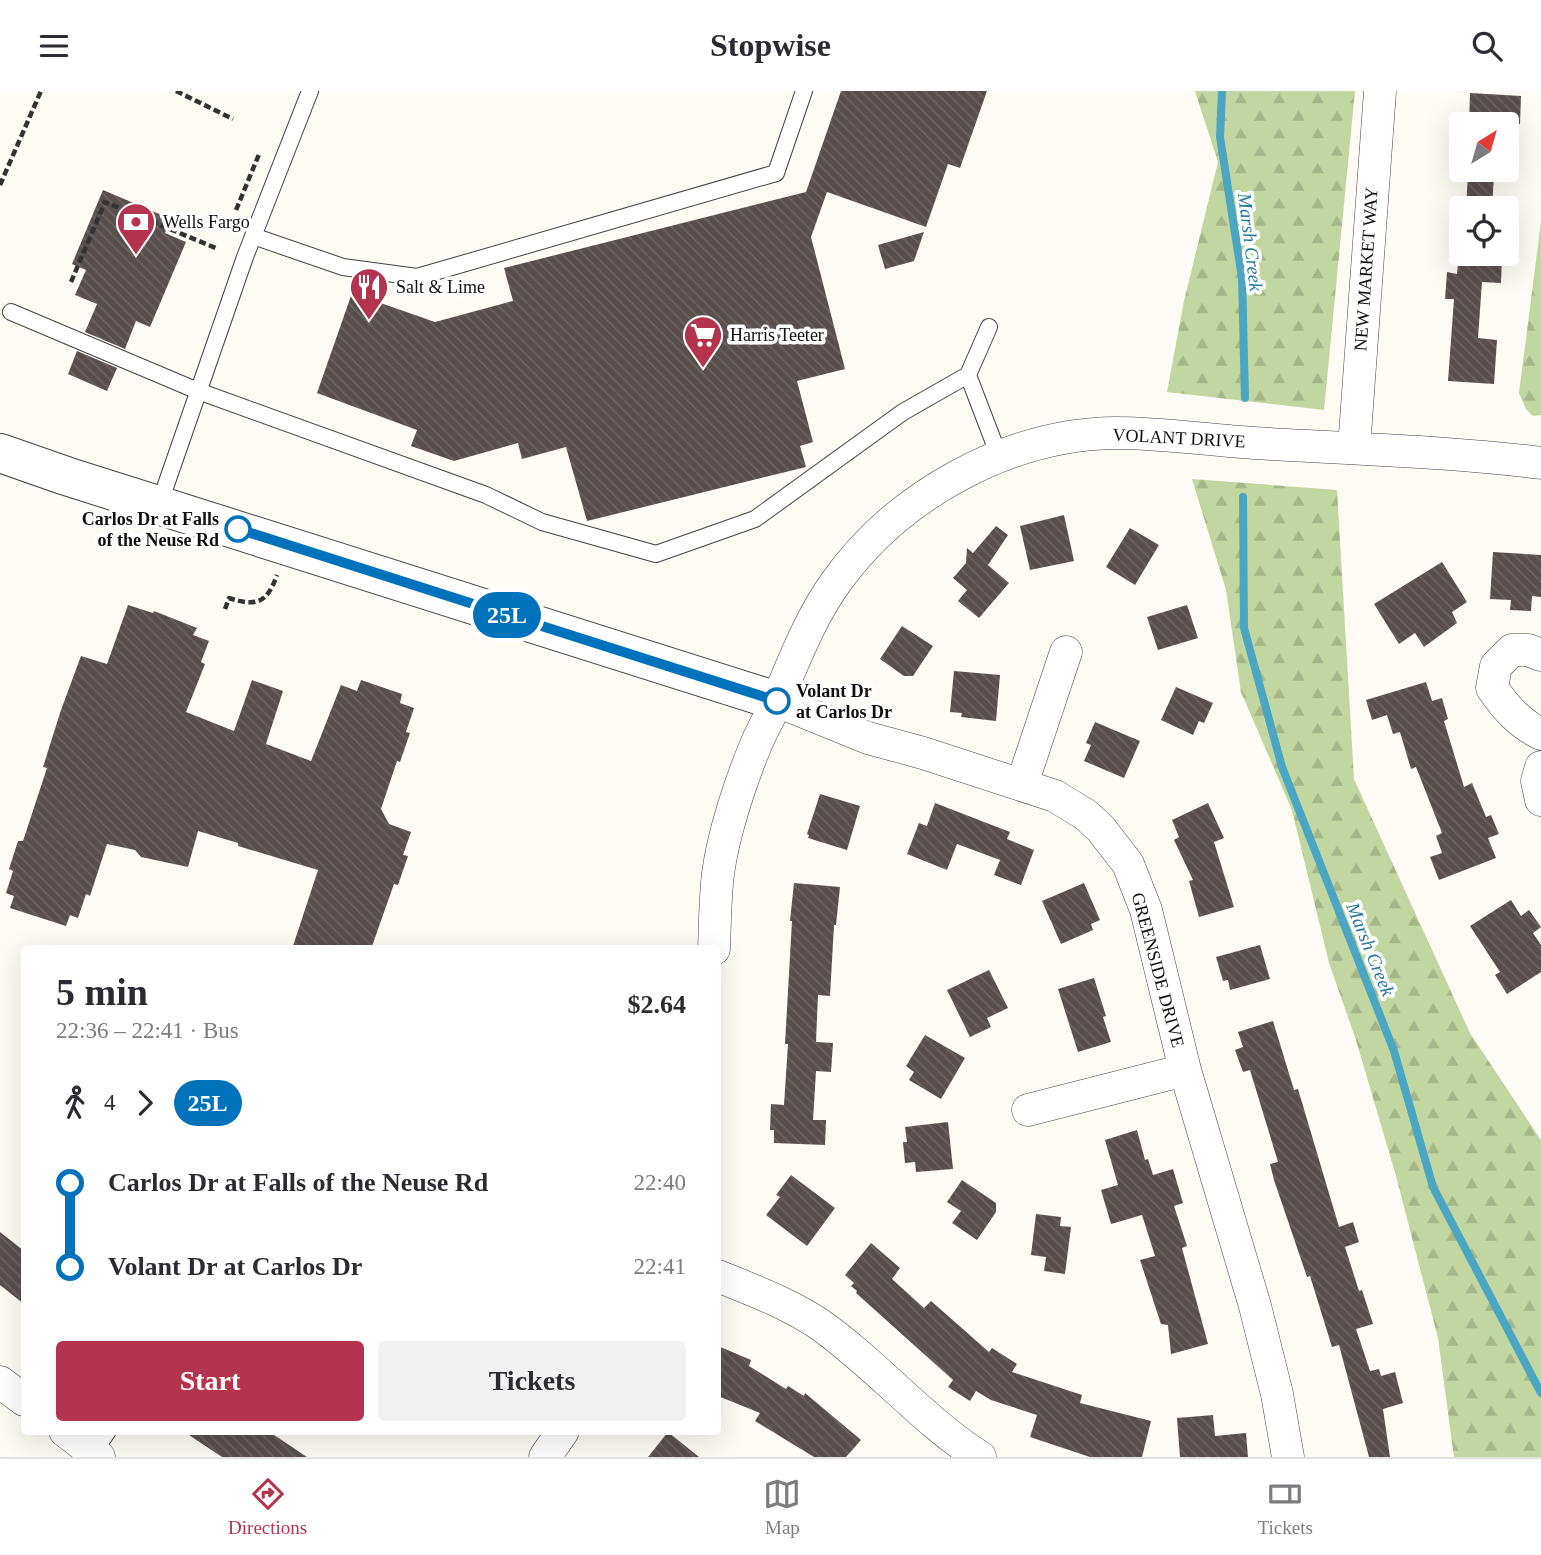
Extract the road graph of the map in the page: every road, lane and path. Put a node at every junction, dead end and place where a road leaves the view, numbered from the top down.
1 (41, 91) edge
2 (176, 91) edge
3 (310, 91) edge
4 (804, 91) edge
5 (1380, 91) edge
6 (233, 119) dead end
7 (0, 185) edge
8 (253, 236) junction
9 (218, 249) dead end
10 (71, 282) dead end
11 (11, 312) dead end
12 (989, 327) dead end
13 (968, 376) junction
14 (198, 391) junction
15 (1354, 448) junction
16 (0, 453) edge
17 (999, 457) junction
18 (1541, 463) edge
19 (159, 505) junction
20 (277, 575) dead end
21 (225, 609) dead end
22 (1066, 652) dead end
23 (1541, 655) edge
24 (777, 701) junction
25 (1541, 734) edge
26 (1541, 767) edge
27 (1022, 784) junction
28 (1541, 800) edge
29 (714, 945) edge
30 (1185, 1070) junction
31 (1028, 1110) dead end
32 (721, 1277) edge
33 (0, 1381) edge
34 (21, 1398) edge
35 (74, 1435) edge
36 (561, 1435) edge
37 (100, 1447) edge
38 (544, 1457) edge
39 (980, 1457) edge
40 (1288, 1457) edge

1 - 7 path
2 - 6 path
3 - 8 lane
4 - 8 lane
5 - 15 street, NEW MARKET WAY
8 - 14 lane
9 - 10 path
11 - 14 lane
12 - 13 lane
13 - 14 lane
13 - 17 lane
14 - 19 lane
15 - 17 street, VOLANT DRIVE
15 - 18 street, VOLANT DRIVE
16 - 19 street
17 - 24 street, VOLANT DRIVE
19 - 24 street
20 - 21 path
22 - 27 street
23 - 25 street
24 - 27 street, GREENSIDE DRIVE
24 - 29 street, VOLANT DRIVE
26 - 28 street
27 - 30 street, GREENSIDE DRIVE
30 - 31 street
30 - 40 street, GREENSIDE DRIVE
32 - 39 street
33 - 34 street
35 - 37 street
36 - 38 street

